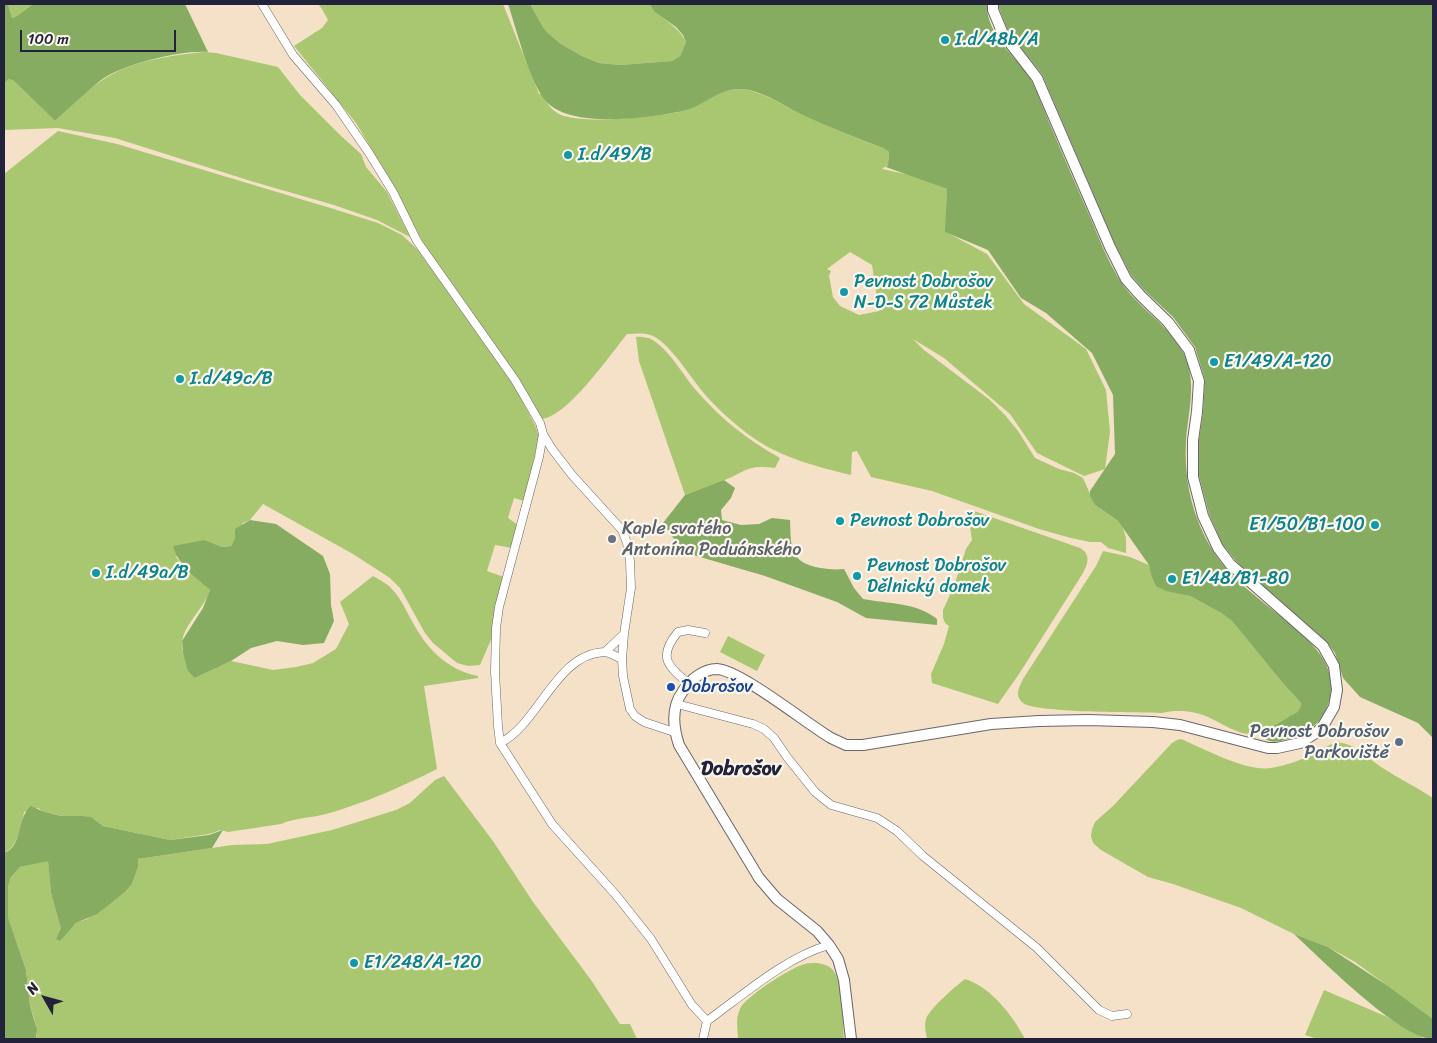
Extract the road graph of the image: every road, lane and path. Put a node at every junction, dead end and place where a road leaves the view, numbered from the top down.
1 (262, 4) edge
2 (993, 4) edge
3 (543, 434) junction
4 (705, 633) dead end
5 (624, 634) junction
6 (605, 652) junction
7 (622, 659) junction
8 (688, 683) junction
9 (677, 704) junction
10 (674, 732) junction
11 (500, 743) junction
12 (829, 945) junction
13 (1127, 1014) dead end
14 (707, 1022) junction
15 (703, 1039) edge
16 (851, 1039) edge

1 - 3 street
2 - 8 street
3 - 5 street
3 - 11 street
4 - 8 street
5 - 6 street
5 - 7 street
6 - 7 street
6 - 11 street
7 - 10 street
8 - 9 street
9 - 10 street
9 - 13 street
10 - 12 street
11 - 14 street
12 - 14 street
12 - 16 street
14 - 15 street

